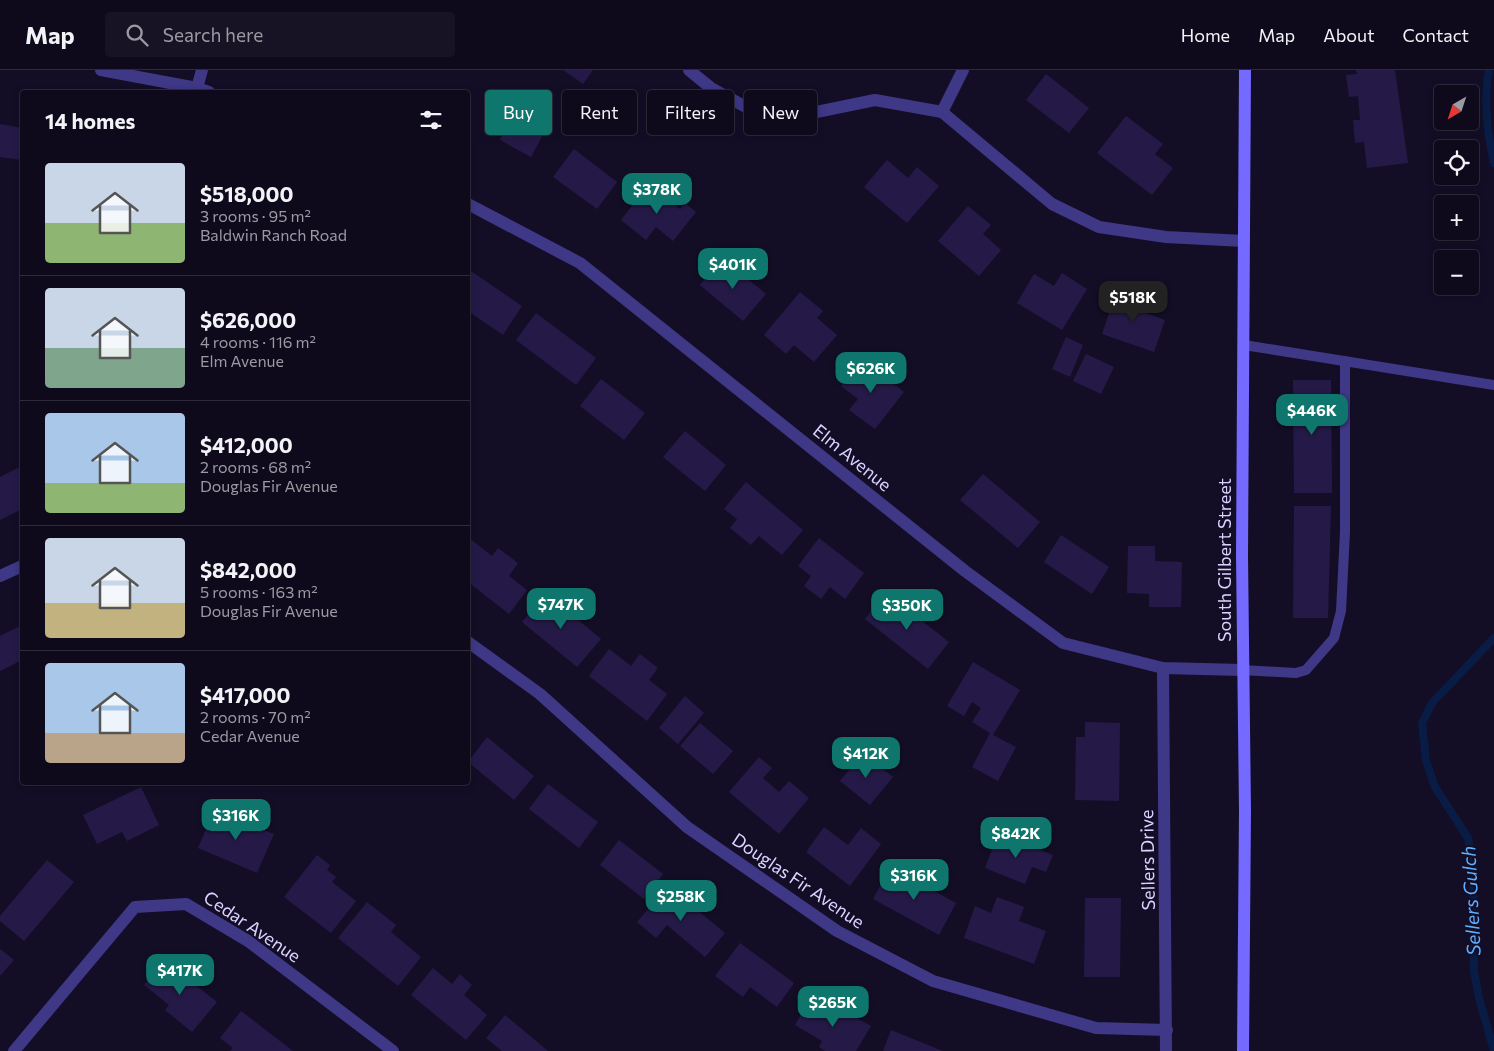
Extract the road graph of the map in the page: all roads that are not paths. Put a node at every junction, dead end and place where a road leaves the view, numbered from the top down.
1 (101, 70) edge
2 (202, 70) edge
3 (690, 70) edge
4 (963, 70) edge
5 (1245, 70) edge
6 (203, 90) edge
7 (942, 112) junction
8 (470, 205) edge
9 (1244, 241) junction
10 (1244, 345) junction
11 (1345, 361) junction
12 (1494, 385) edge
13 (20, 567) edge
14 (0, 576) edge
15 (470, 643) edge
16 (1163, 668) junction
17 (1242, 670) junction
18 (1167, 1030) junction
19 (14, 1051) edge
20 (392, 1051) edge
21 (1166, 1051) edge
22 (1244, 1051) edge

1 - 6 street
2 - 6 street
3 - 7 street
4 - 7 street
5 - 9 street, South Gilbert Street
7 - 9 street
8 - 16 street, Elm Avenue
9 - 10 street, South Gilbert Street
10 - 11 lane
10 - 17 street, South Gilbert Street
11 - 12 lane
11 - 17 lane
13 - 14 street
15 - 18 street, Douglas Fir Avenue
16 - 17 street, Elm Avenue
16 - 18 street, Sellers Drive
17 - 22 street, South Gilbert Street
18 - 21 street, Sellers Drive
19 - 20 street, Cedar Avenue

